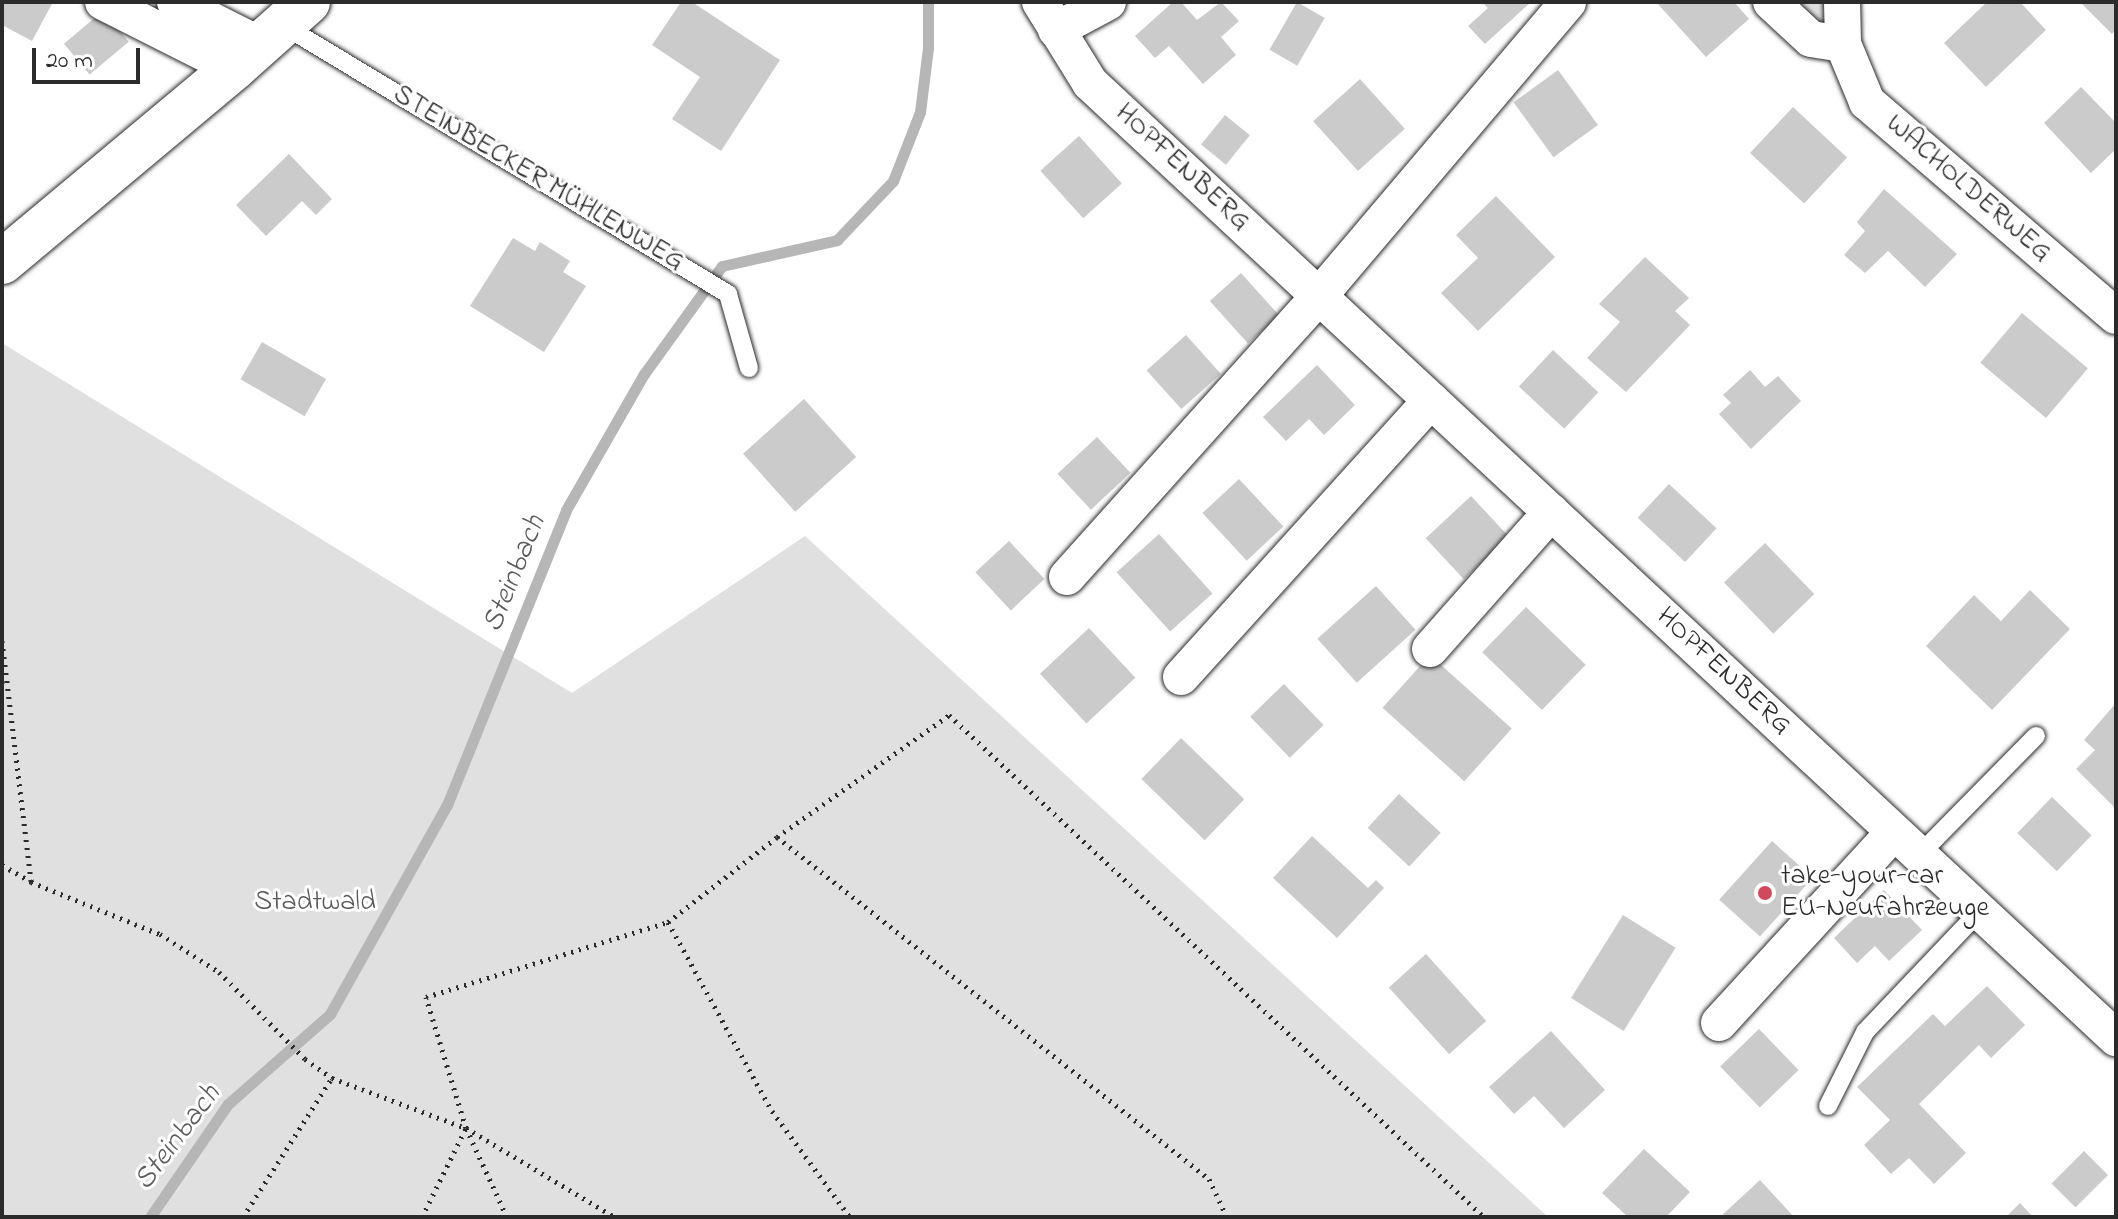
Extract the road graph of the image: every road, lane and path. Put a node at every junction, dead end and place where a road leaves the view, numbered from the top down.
1 (103, 2) edge
2 (175, 2) edge
3 (1108, 2) edge
4 (1568, 2) edge
5 (1771, 2) edge
6 (1842, 2) edge
7 (1048, 16) edge
8 (270, 35) edge
9 (1843, 44) junction
10 (2, 262) edge
11 (2108, 294) edge
12 (1319, 296) junction
13 (749, 368) dead end
14 (1431, 400) junction
15 (1551, 512) junction
16 (1067, 577) dead end
17 (2, 641) edge
18 (1430, 649) dead end
19 (1181, 677) dead end
20 (2036, 736) dead end
21 (777, 837) junction
22 (1907, 843) junction
23 (2, 865) edge
24 (31, 882) junction
25 (1980, 911) junction
26 (668, 922) junction
27 (1719, 1023) dead end
28 (2116, 1038) edge
29 (332, 1078) junction
30 (1828, 1106) dead end
31 (466, 1128) junction
32 (243, 1217) edge
33 (422, 1217) edge
34 (507, 1217) edge
35 (615, 1217) edge
36 (850, 1217) edge
37 (1227, 1217) edge
38 (1484, 1217) edge

1 - 8 street, STEINBECKER MÜHLENWEG
2 - 8 street, STEINBECKER MÜHLENWEG
3 - 7 street, HOPFENBERG
4 - 12 street
5 - 9 street
6 - 9 street, WACHOLDERWEG
7 - 12 street, HOPFENBERG
8 - 10 street
8 - 13 lane, STEINBECKER MÜHLENWEG
9 - 11 street, WACHOLDERWEG
12 - 14 street, HOPFENBERG
12 - 16 street
14 - 15 street, HOPFENBERG
14 - 19 street
15 - 18 street
15 - 22 street, HOPFENBERG
17 - 24 path
20 - 22 lane
21 - 26 path
21 - 37 path
21 - 38 path
22 - 25 street, HOPFENBERG
22 - 27 street
23 - 24 path
24 - 29 path
25 - 28 street, HOPFENBERG
25 - 30 lane
26 - 31 path
26 - 36 path
29 - 31 path
29 - 32 path
31 - 33 path
31 - 34 path
31 - 35 path

